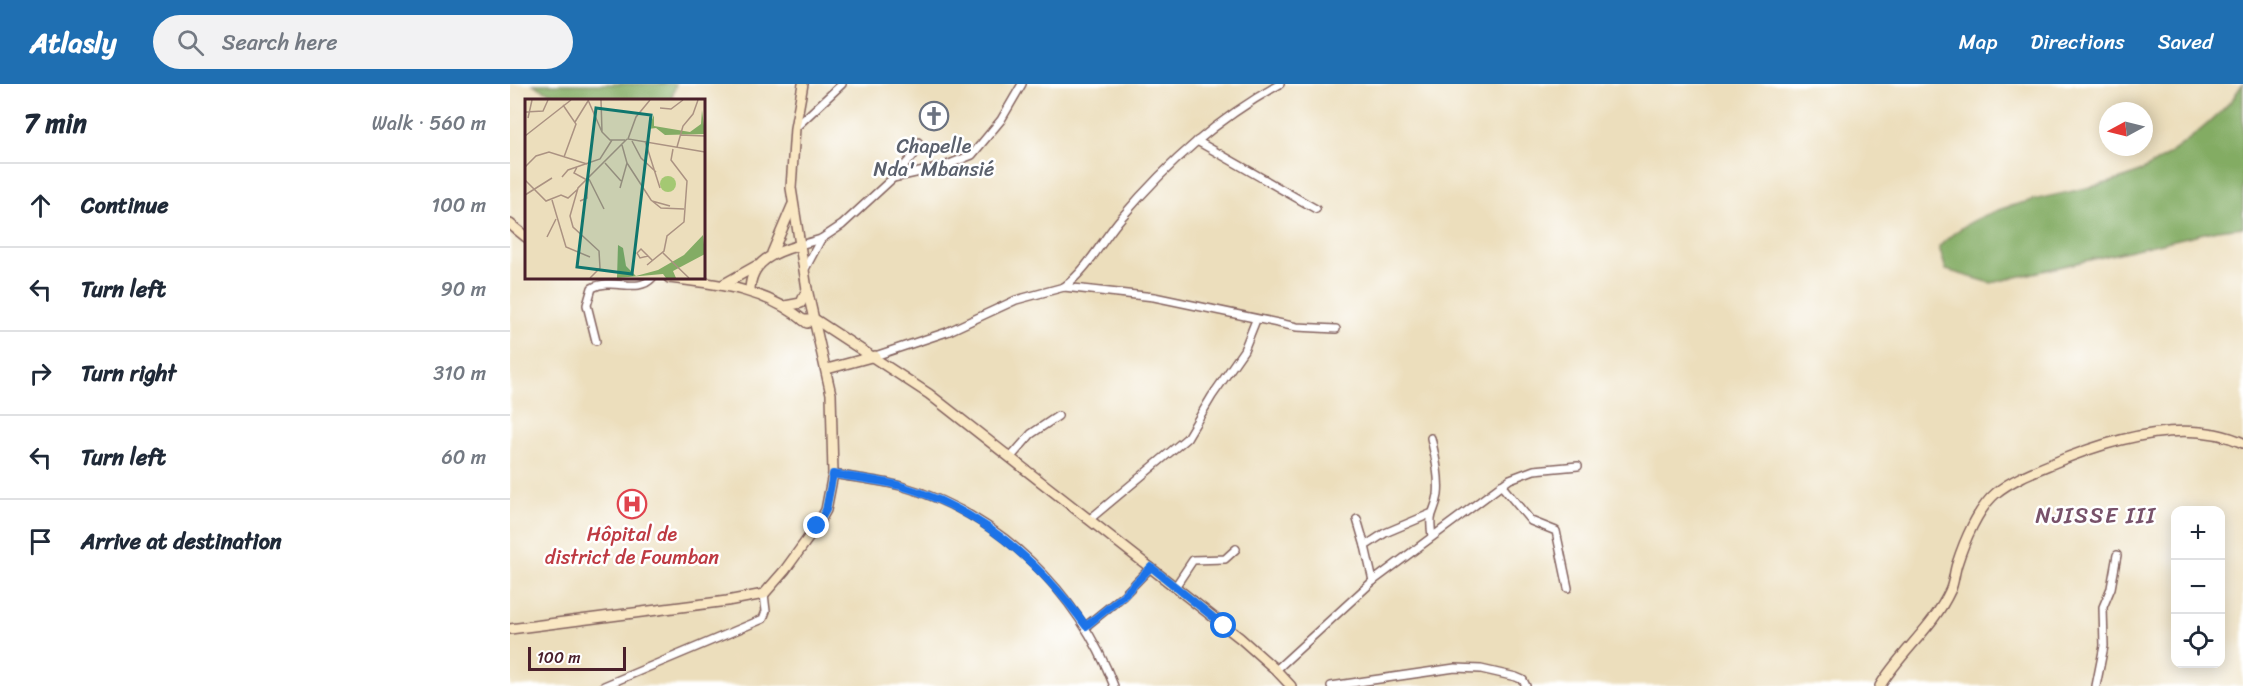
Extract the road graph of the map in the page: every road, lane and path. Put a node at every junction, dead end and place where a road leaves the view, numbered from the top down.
1 (803, 84) edge
2 (842, 84) edge
3 (1022, 84) edge
4 (1280, 84) edge
5 (795, 128) junction
6 (1197, 141) junction
7 (918, 142) dead end
8 (893, 178) junction
9 (792, 206) junction
10 (1316, 209) dead end
11 (510, 224) edge
12 (525, 236) edge
13 (821, 239) junction
14 (800, 244) junction
15 (772, 253) junction
16 (758, 265) junction
17 (805, 269) junction
18 (651, 279) edge
19 (678, 279) edge
20 (724, 284) junction
21 (1064, 287) junction
22 (807, 289) junction
23 (750, 291) junction
24 (785, 306) junction
25 (803, 320) junction
26 (816, 320) junction
27 (1256, 320) junction
28 (1336, 329) dead end
29 (818, 333) junction
30 (596, 341) dead end
31 (875, 356) junction
32 (827, 369) junction
33 (1058, 416) dead end
34 (1431, 438) dead end
35 (2243, 443) edge
36 (1011, 457) junction
37 (1578, 466) dead end
38 (833, 474) junction
39 (1501, 486) junction
40 (1430, 514) junction
41 (1090, 519) junction
42 (1357, 519) dead end
43 (1432, 536) junction
44 (1365, 546) junction
45 (1236, 549) dead end
46 (2117, 555) dead end
47 (1151, 567) junction
48 (1373, 581) junction
49 (1175, 587) junction
50 (1568, 588) dead end
51 (764, 594) junction
52 (1086, 626) junction
53 (510, 629) edge
54 (1276, 670) junction
55 (604, 686) edge
56 (1114, 686) edge
57 (1291, 686) edge
58 (1331, 686) edge
59 (1526, 686) edge
60 (1880, 686) edge
61 (2096, 686) edge

1 - 5 street
2 - 5 street
3 - 8 street
4 - 6 street
5 - 9 street
6 - 10 street
6 - 21 street
7 - 8 street
8 - 13 street
9 - 14 street
9 - 15 street
11 - 12 street
13 - 14 street
13 - 17 street
14 - 15 street
14 - 17 street
15 - 16 street
16 - 20 street
16 - 23 street
17 - 22 street
18 - 30 street
19 - 20 street
20 - 23 street
21 - 27 street
21 - 31 street
22 - 24 street
22 - 26 street
23 - 24 street
24 - 25 street
25 - 26 street
25 - 29 street
26 - 29 street
26 - 31 street
27 - 28 street
27 - 41 street
29 - 32 street
31 - 32 street
31 - 36 street
32 - 38 street
33 - 36 street
34 - 40 street
35 - 60 street
36 - 41 street
37 - 39 street
38 - 51 street
38 - 52 street
39 - 43 street
39 - 50 street
40 - 43 street
40 - 44 street
41 - 47 street
42 - 44 street
43 - 48 street
44 - 48 street
45 - 49 street
46 - 61 street
47 - 49 street
47 - 52 street
48 - 54 street
49 - 54 street
51 - 53 street
51 - 55 street
52 - 56 street
54 - 57 street
58 - 59 street

